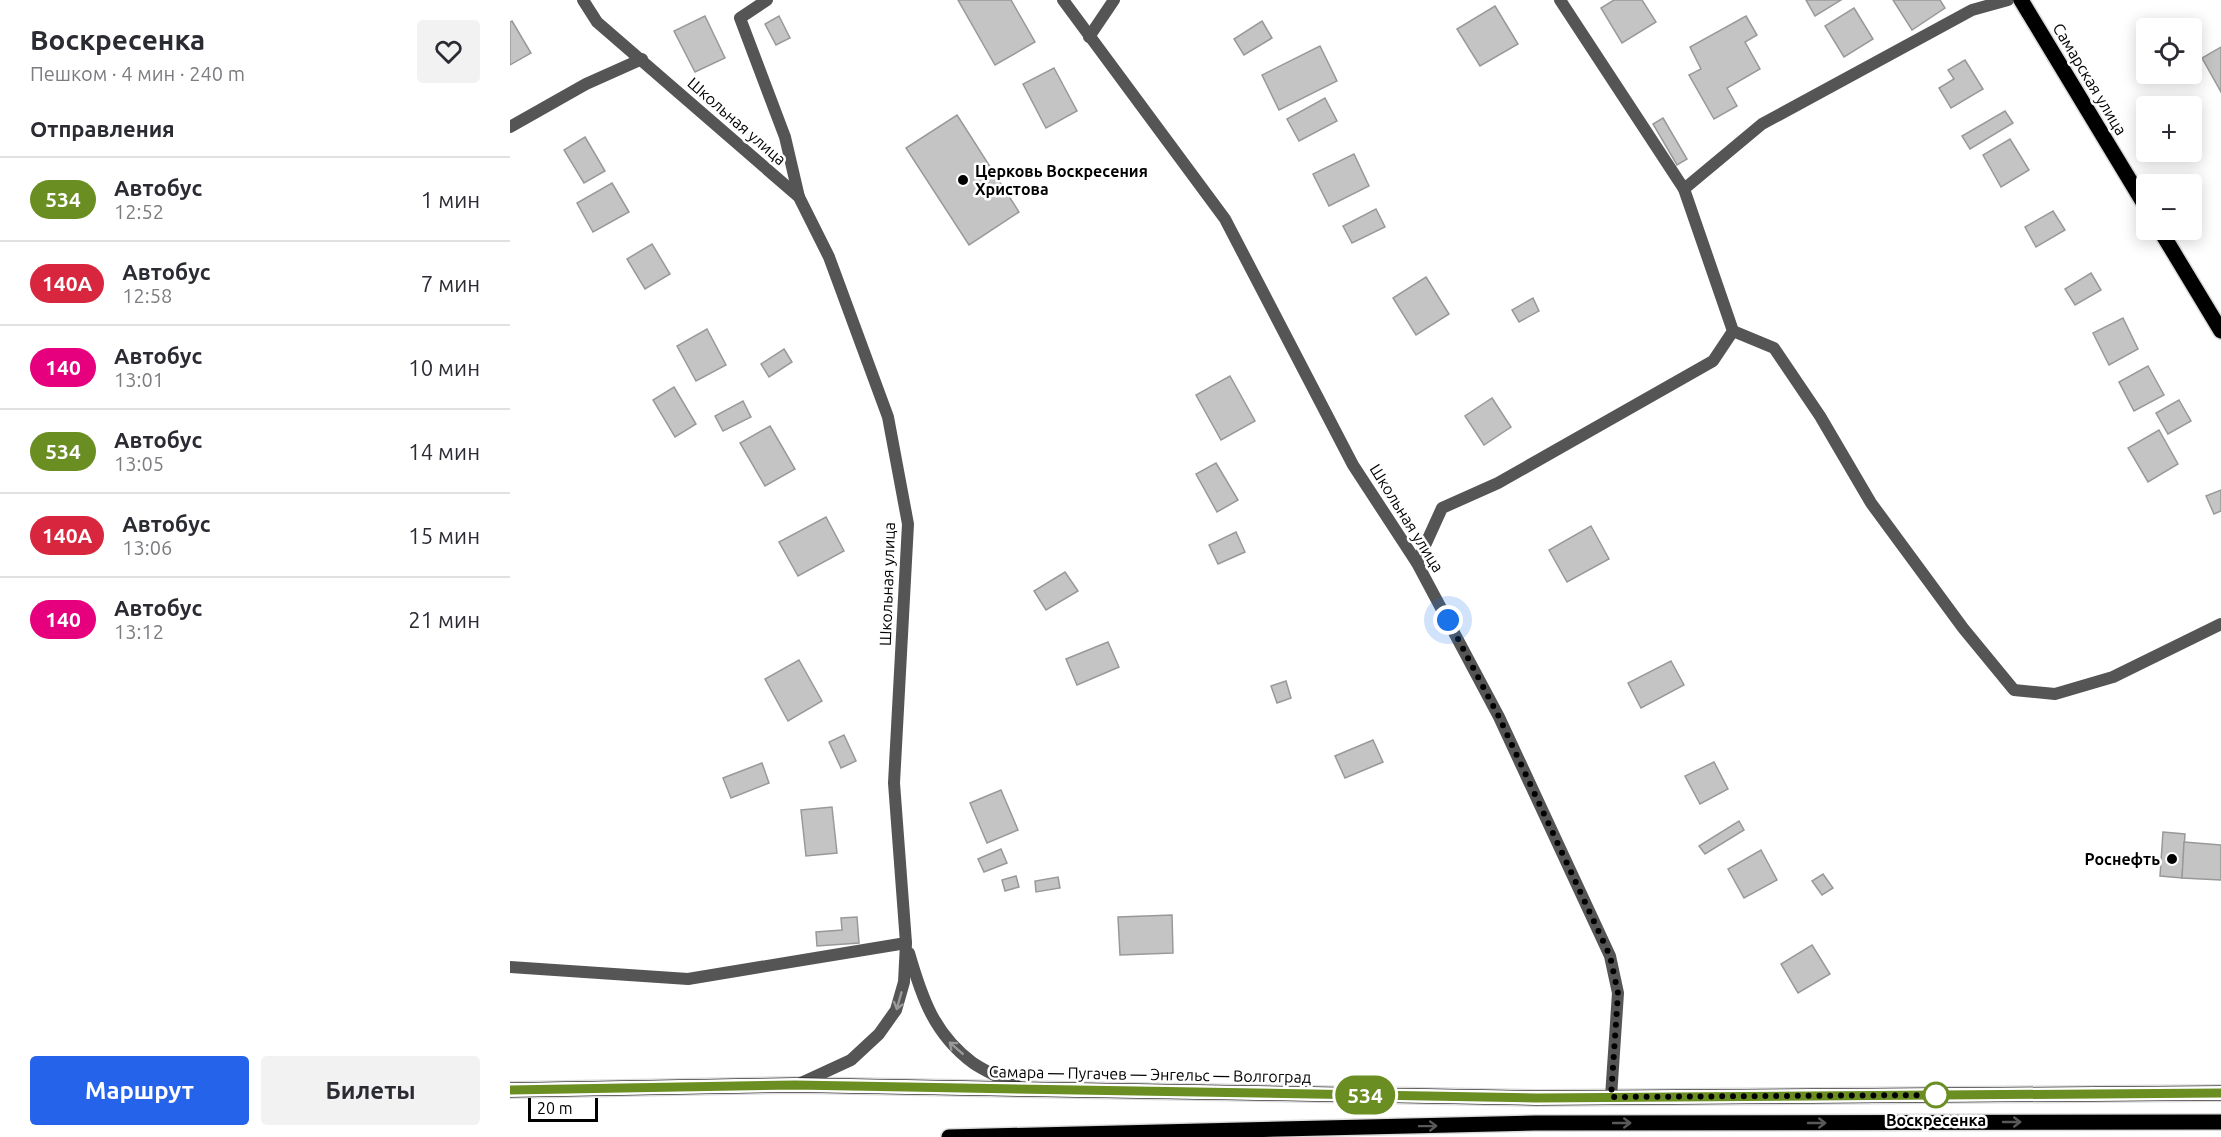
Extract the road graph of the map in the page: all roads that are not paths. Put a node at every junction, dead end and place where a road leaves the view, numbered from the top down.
1 (583, 0) edge
2 (767, 0) edge
3 (1063, 0) edge
4 (1114, 0) edge
5 (1560, 0) edge
6 (2008, 0) edge
7 (2021, 0) edge
8 (1089, 37) junction
9 (642, 59) junction
10 (510, 127) edge
11 (1684, 189) junction
12 (2136, 190) edge
13 (799, 196) junction
14 (2166, 240) edge
15 (1733, 331) junction
16 (2221, 331) edge
17 (1417, 563) junction
18 (2221, 624) edge
19 (906, 943) junction
20 (510, 967) edge
21 (795, 1085) junction
22 (1023, 1089) junction
23 (510, 1090) edge
24 (2221, 1093) edge
25 (1611, 1097) junction
26 (2221, 1122) edge
27 (949, 1137) edge

1 - 9 street, Школьная улица
2 - 13 street
3 - 8 street, Школьная улица
4 - 8 street
5 - 11 street
6 - 11 street
7 - 12 main road, Самарская улица
8 - 17 street, Школьная улица
9 - 10 street
9 - 13 street, Школьная улица
11 - 15 street
13 - 19 street, Школьная улица
14 - 16 main road
15 - 17 street
15 - 18 street
17 - 25 street, Школьная улица
19 - 20 street
19 -> 21 street, Школьная улица
22 -> 19 street
21 - 22 main road, Самара — Пугачев — Энгельс — Волгоград
21 - 23 main road, Самара — Пугачев — Энгельс — Волгоград
22 - 25 main road, Самара — Пугачев — Энгельс — Волгоград
24 - 25 main road, Самара — Пугачев — Энгельс — Волгоград
27 -> 26 main road

